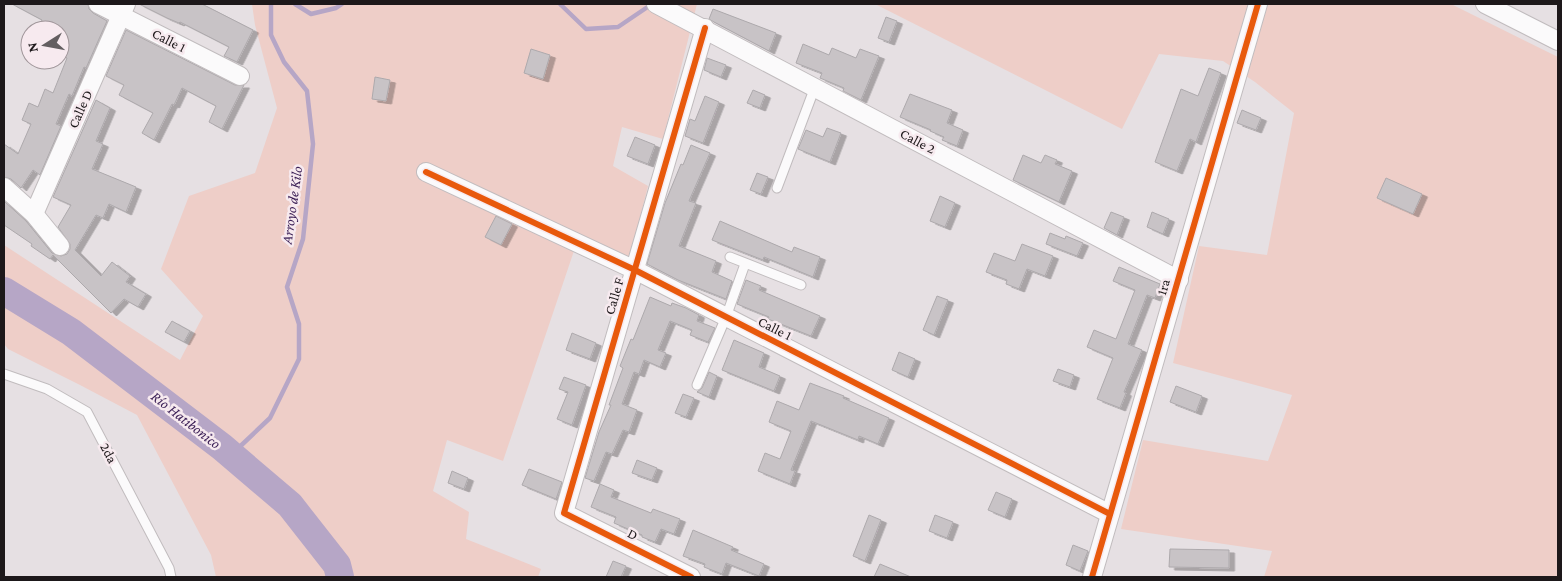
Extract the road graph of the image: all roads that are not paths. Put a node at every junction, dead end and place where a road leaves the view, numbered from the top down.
1 (98, 4) edge
2 (1258, 4) edge
3 (1485, 4) edge
4 (658, 5) edge
5 (123, 9) edge
6 (705, 28) junction
7 (1558, 41) edge
8 (240, 76) dead end
9 (815, 87) junction
10 (426, 172) dead end
11 (4, 188) edge
12 (777, 188) dead end
13 (34, 214) junction
14 (60, 246) dead end
15 (730, 257) dead end
16 (745, 264) junction
17 (635, 270) junction
18 (1178, 280) junction
19 (801, 285) dead end
20 (726, 317) junction
21 (4, 374) edge
22 (697, 385) dead end
23 (564, 513) joint
24 (1110, 514) junction
25 (171, 577) edge
26 (692, 577) edge
27 (1092, 577) edge

1 - 5 street, Calle 1
2 - 18 street, 1ra
3 - 7 street
4 - 6 street, Calle 2
5 - 8 street, Calle 1
5 - 13 street, Calle D
6 - 9 street, Calle 2
6 - 17 street, Calle F
9 - 12 lane
9 - 18 street, Calle 2
10 - 17 street, Calle 1
11 - 13 street
13 - 14 street
15 - 16 lane
16 - 19 lane
16 - 20 lane
17 - 20 street, Calle 1
17 - 23 street, Calle F
18 - 24 street, 1ra
20 - 22 lane
20 - 24 street, Calle 1
21 - 25 lane, 2da
23 - 26 street, D
24 - 27 street, 1ra

